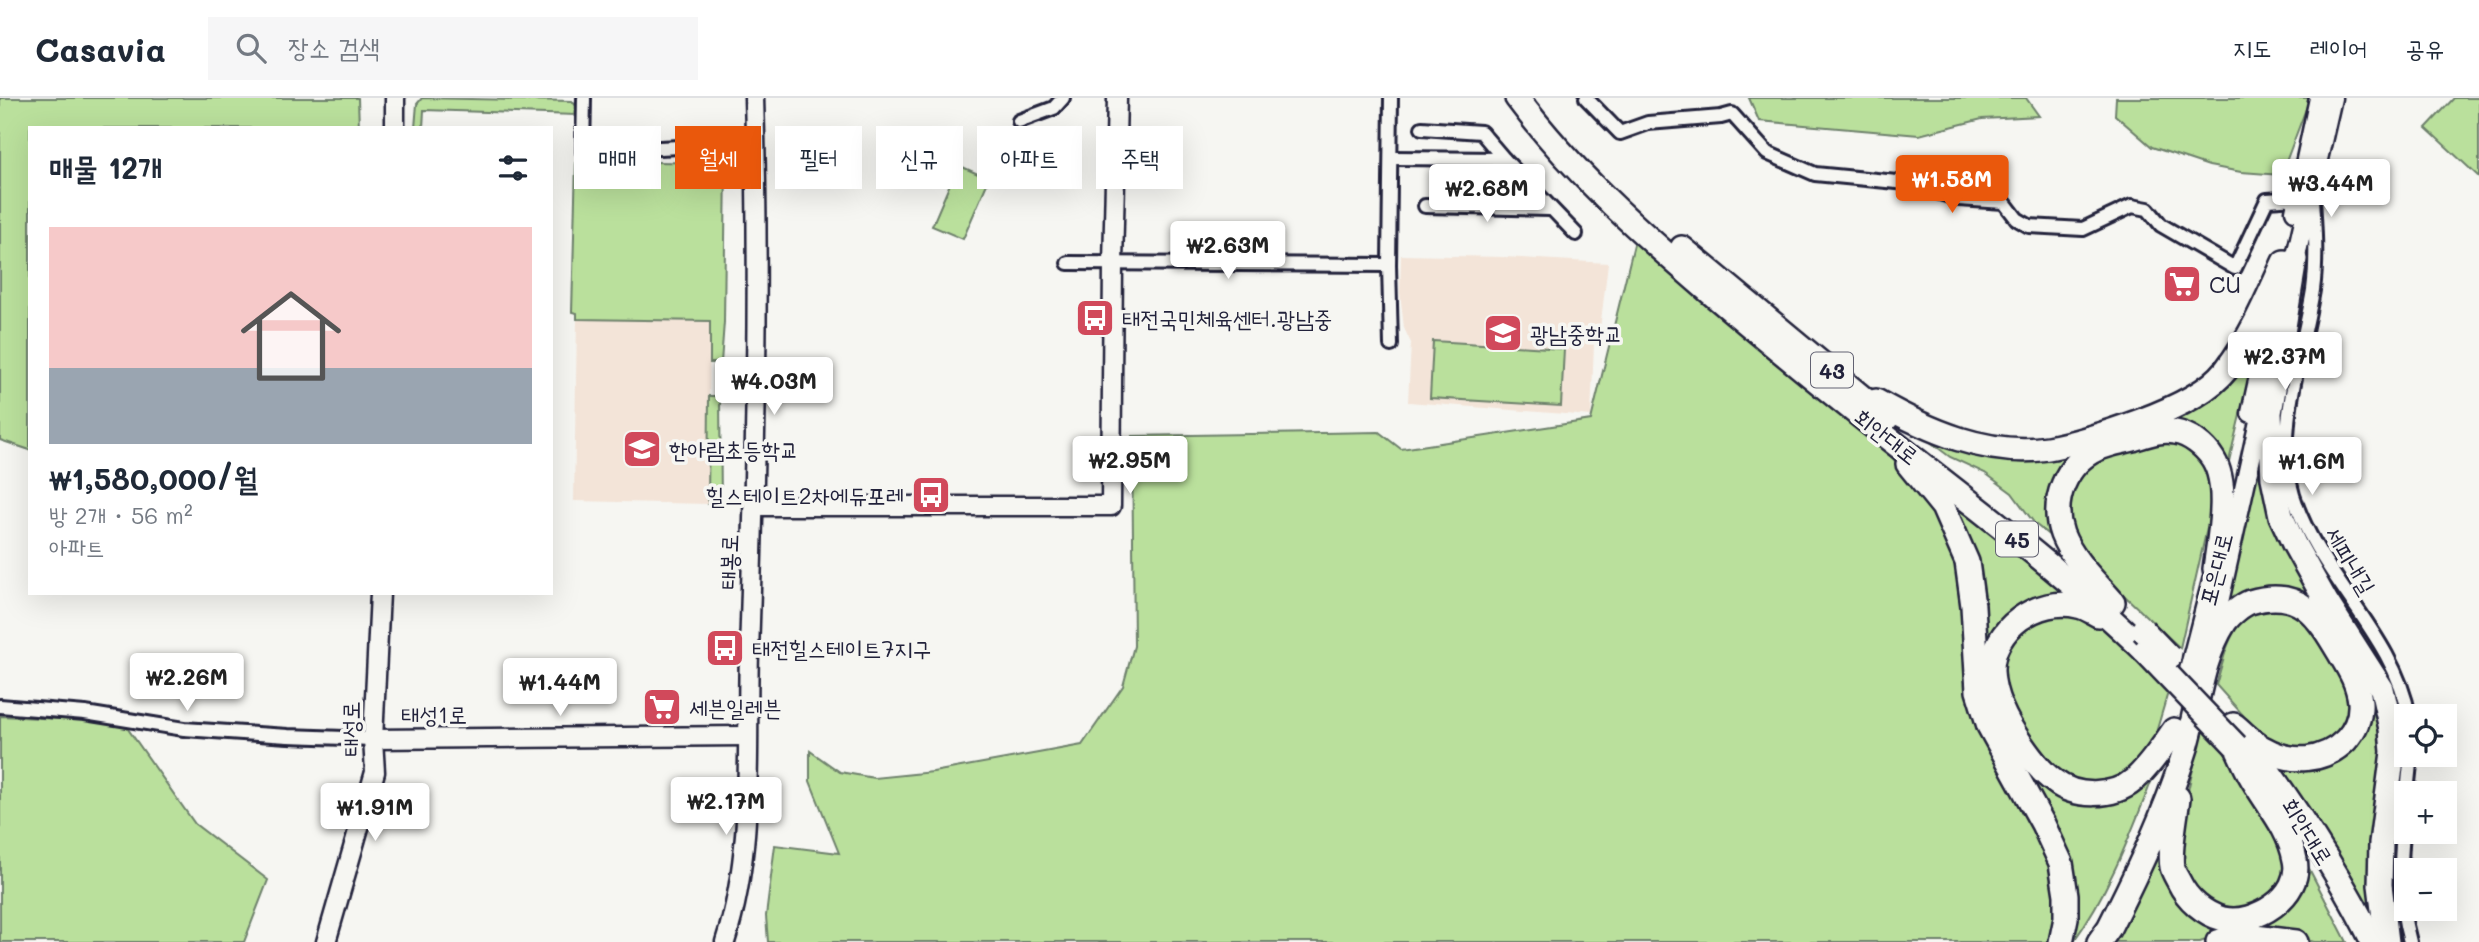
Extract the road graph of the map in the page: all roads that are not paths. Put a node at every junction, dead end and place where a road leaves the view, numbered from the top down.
1 (395, 98) edge
2 (584, 98) edge
3 (754, 98) edge
4 (1063, 98) edge
5 (1117, 98) edge
6 (1391, 98) edge
7 (1517, 98) edge
8 (1533, 98) edge
9 (1586, 98) edge
10 (2319, 98) edge
11 (2332, 98) edge
12 (1019, 121) dead end
13 (396, 126) edge
14 (755, 126) edge
15 (1422, 128) dead end
16 (675, 148) edge
17 (1391, 158) junction
18 (1504, 159) junction
19 (756, 189) edge
20 (2305, 192) junction
21 (1425, 206) dead end
22 (1550, 209) junction
23 (1576, 234) dead end
24 (2298, 258) junction
25 (1068, 263) dead end
26 (1113, 264) junction
27 (1389, 265) junction
28 (1391, 345) dead end
29 (1852, 387) junction
30 (1884, 435) junction
31 (754, 506) junction
32 (2215, 569) junction
33 (380, 595) edge
34 (2113, 602) junction
35 (2118, 624) junction
36 (2144, 640) junction
37 (2196, 675) junction
38 (2405, 704) edge
39 (0, 706) edge
40 (747, 736) junction
41 (2235, 736) junction
42 (373, 738) junction
43 (2180, 738) junction
44 (2402, 844) edge
45 (326, 942) edge
46 (725, 942) edge
47 (2061, 942) edge
48 (2084, 942) edge
49 (2099, 942) edge
50 (2218, 942) edge
51 (2296, 942) edge
52 (2361, 942) edge
53 (2372, 942) edge
54 (2387, 942) edge
55 (2410, 942) edge

1 - 13 street
2 - 16 street
3 - 14 street, 태봉로
4 - 12 street
5 - 26 street
6 - 17 street
7 - 30 highway, 회안대로 / 43
8 - 29 highway, 회안대로 / 43
9 - 20 street
10 - 20 street, 포은대로
11 - 20 street, 포은대로
15 - 18 street
17 - 18 street
17 - 27 street
18 - 22 street
19 - 31 street, 태봉로
20 - 24 street, 포은대로
20 - 24 street, 세피내길
21 - 22 street
22 - 23 street
24 - 29 highway
24 - 32 street, 포은대로
24 - 37 street, 포은대로
24 - 38 street, 세피내길
24 - 54 highway
25 - 26 street
26 - 27 street
26 - 31 street
27 - 28 street
29 - 34 highway, 회안대로 / 43
30 - 35 highway, 회안대로 / 45
30 - 47 highway
31 - 40 street, 태봉로
32 - 34 highway
32 - 37 street, 포은대로
33 - 42 street, 태성로
34 - 36 highway, 회안대로 / 43
35 - 36 highway, 회안대로 / 45
35 - 43 highway
36 - 41 highway, 43, bridge
37 - 41 highway
37 - 43 highway, 포은대로
39 - 42 street
40 - 42 street, 태성1로
40 - 46 street, 태봉로
41 - 43 highway
41 - 52 highway, 회안대로
41 - 53 highway, 회안대로
42 - 45 street, 태성로
43 - 48 highway, 포은대로
43 - 49 highway, 포은대로
44 - 55 street
50 - 51 highway

